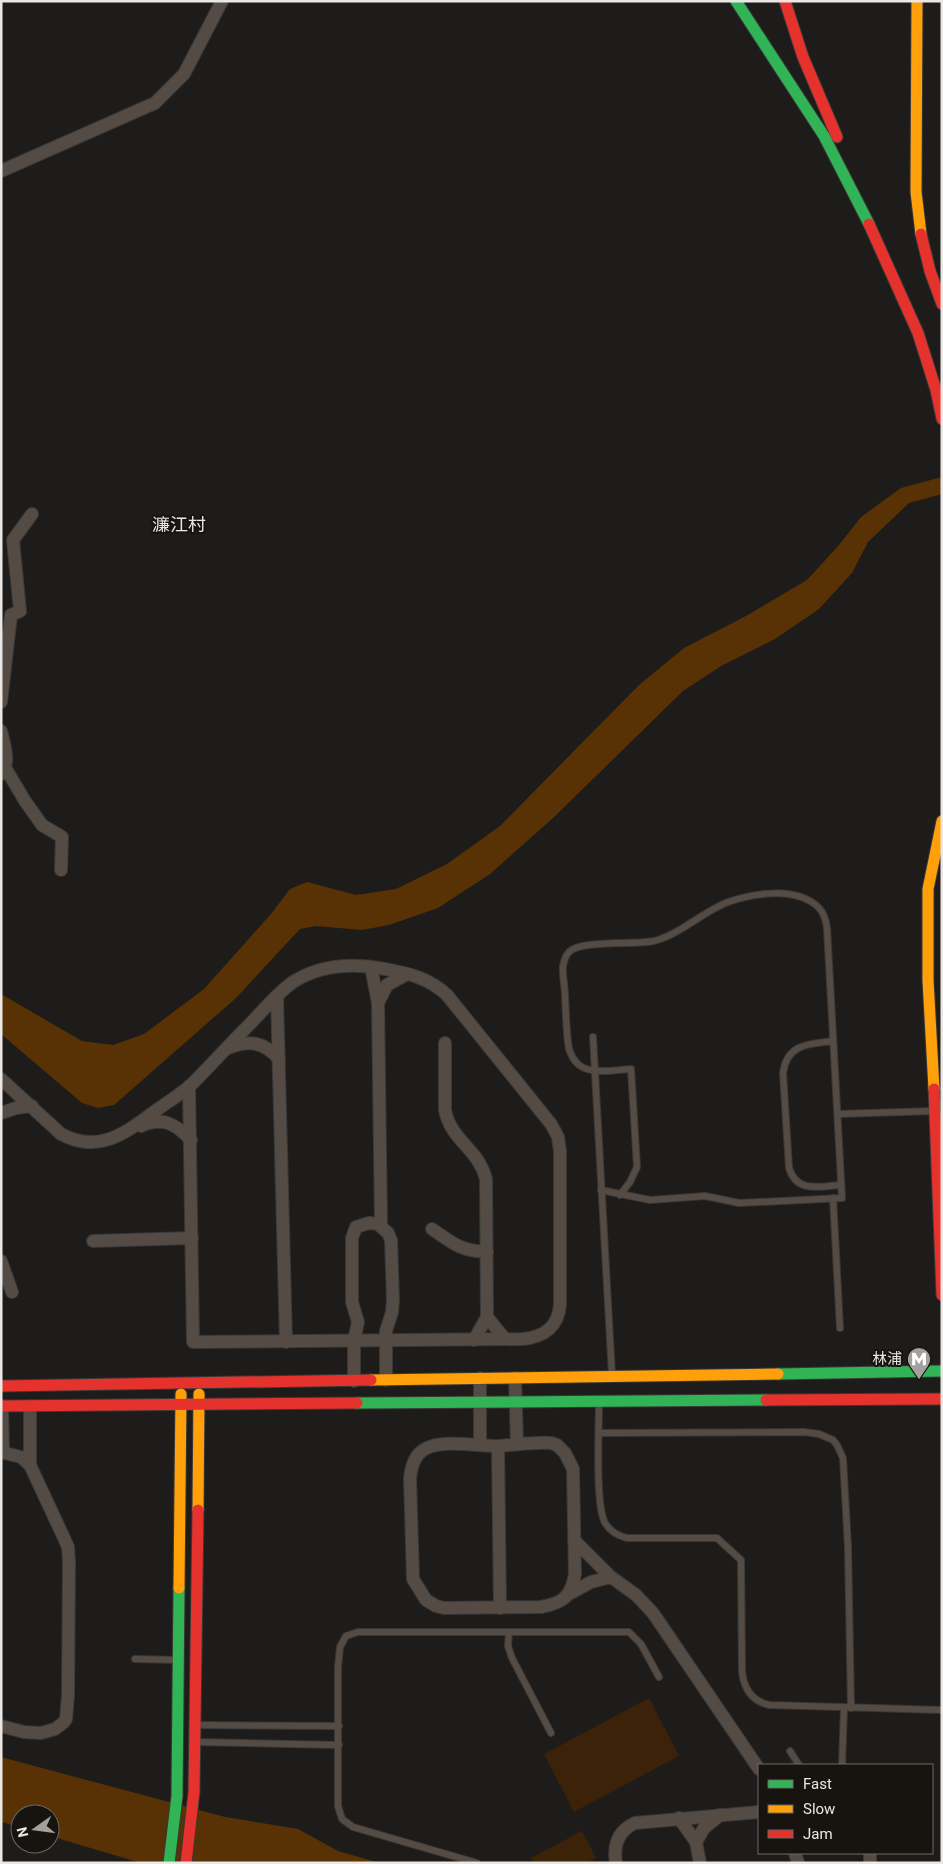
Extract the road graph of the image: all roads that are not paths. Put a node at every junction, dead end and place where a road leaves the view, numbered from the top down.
1 (222, 1) edge
2 (736, 1) edge
3 (785, 1) edge
4 (917, 1) edge
5 (1, 171) edge
6 (863, 211) junction
7 (942, 304) edge
8 (942, 420) edge
9 (32, 514) dead end
10 (1, 702) edge
11 (1, 731) edge
12 (3, 771) edge
13 (942, 821) edge
14 (61, 870) dead end
15 (371, 967) junction
16 (407, 974) junction
17 (276, 997) junction
18 (378, 1003) junction
19 (593, 1037) dead end
20 (834, 1041) junction
21 (445, 1043) dead end
22 (226, 1048) junction
23 (279, 1059) junction
24 (595, 1071) junction
25 (1, 1079) edge
26 (189, 1086) junction
27 (32, 1106) junction
28 (936, 1111) junction
29 (1, 1113) edge
30 (838, 1114) junction
31 (127, 1132) junction
32 (191, 1140) junction
33 (842, 1185) junction
34 (601, 1190) junction
35 (620, 1195) junction
36 (833, 1198) junction
37 (381, 1225) junction
38 (432, 1229) dead end
39 (192, 1238) junction
40 (93, 1241) dead end
41 (487, 1252) junction
42 (1, 1261) edge
43 (12, 1292) dead end
44 (942, 1295) edge
45 (487, 1317) junction
46 (840, 1328) dead end
47 (505, 1339) junction
48 (386, 1340) junction
49 (474, 1340) junction
50 (354, 1341) junction
51 (286, 1342) junction
52 (942, 1371) edge
53 (612, 1376) junction
54 (480, 1378) junction
55 (515, 1378) junction
56 (386, 1380) junction
57 (354, 1381) junction
58 (181, 1384) junction
59 (199, 1384) junction
60 (1, 1386) edge
61 (942, 1399) edge
62 (480, 1402) junction
63 (516, 1402) junction
64 (599, 1402) junction
65 (180, 1405) junction
66 (199, 1405) junction
67 (2, 1406) edge
68 (30, 1406) junction
69 (599, 1433) junction
70 (517, 1444) junction
71 (480, 1445) junction
72 (498, 1446) junction
73 (2, 1452) edge
74 (30, 1465) junction
75 (574, 1540) junction
76 (610, 1577) junction
77 (569, 1594) junction
78 (500, 1608) junction
79 (509, 1632) junction
80 (135, 1660) dead end
81 (180, 1660) junction
82 (659, 1677) dead end
83 (847, 1708) junction
84 (942, 1710) edge
85 (196, 1725) junction
86 (1, 1726) edge
87 (339, 1726) junction
88 (551, 1733) dead end
89 (195, 1742) junction
90 (339, 1745) junction
91 (790, 1752) dead end
92 (798, 1764) edge
93 (842, 1764) edge
94 (758, 1768) edge
95 (758, 1812) edge
96 (720, 1815) junction
97 (678, 1818) junction
98 (696, 1842) junction
99 (169, 1863) edge
100 (186, 1863) edge
101 (477, 1863) edge
102 (616, 1863) edge
103 (700, 1863) edge

1 - 5 street
2 - 6 main road
3 - 6 main road
4 - 7 main road
6 - 8 main road
9 - 10 street
11 - 12 street
12 - 14 street
13 - 28 main road
15 - 16 street
15 - 17 street
15 - 18 street
16 - 18 street
16 - 47 street
17 - 22 street
17 - 23 street
18 - 37 street
19 - 24 lane
20 - 24 lane
20 - 30 lane
20 - 33 lane
21 - 41 street
22 - 23 street
22 - 26 street
23 - 51 street
24 - 34 lane
24 - 35 lane
25 - 27 street
26 - 31 street
26 - 32 street
27 - 29 street
27 - 31 street
28 - 30 lane
28 - 44 main road
30 - 33 lane
31 - 32 street
32 - 39 street
33 - 36 lane
34 - 35 lane
34 - 53 lane
35 - 36 lane
36 - 46 lane
37 - 48 street
37 - 50 street
38 - 41 street
39 - 40 street
39 - 51 street
41 - 45 street
42 - 43 street
45 - 47 street
45 - 49 street
47 - 49 street
48 - 49 street
48 - 50 street
48 - 56 street
50 - 51 street
50 - 57 street
52 - 53 main road
53 - 55 main road
54 - 55 main road
54 - 56 main road
54 - 62 street
55 - 63 street
56 - 57 main road
57 - 59 main road
58 - 59 main road
58 - 60 main road
58 - 65 main road
59 - 66 main road
61 - 64 main road
62 - 63 main road
62 - 66 main road
62 - 71 street
63 - 64 main road
63 - 70 street
64 - 69 lane
65 - 66 main road
65 - 68 main road
65 - 81 main road
66 - 85 main road
67 - 68 main road
67 - 73 street
68 - 74 street
69 - 83 lane
69 - 83 lane
70 - 72 street
70 - 75 street
71 - 72 street
71 - 78 street
72 - 78 street
73 - 74 street
74 - 86 street
75 - 76 street
75 - 77 street
76 - 77 street
76 - 94 street
77 - 78 street
79 - 82 lane
79 - 87 lane
79 - 88 lane
80 - 81 lane
81 - 99 main road
83 - 84 lane
83 - 93 lane
85 - 87 lane
85 - 89 main road
87 - 90 lane
89 - 90 lane
89 - 100 main road
90 - 101 lane
91 - 92 lane
95 - 96 street
96 - 97 street
96 - 98 street
97 - 98 street
97 - 102 street
98 - 103 street

